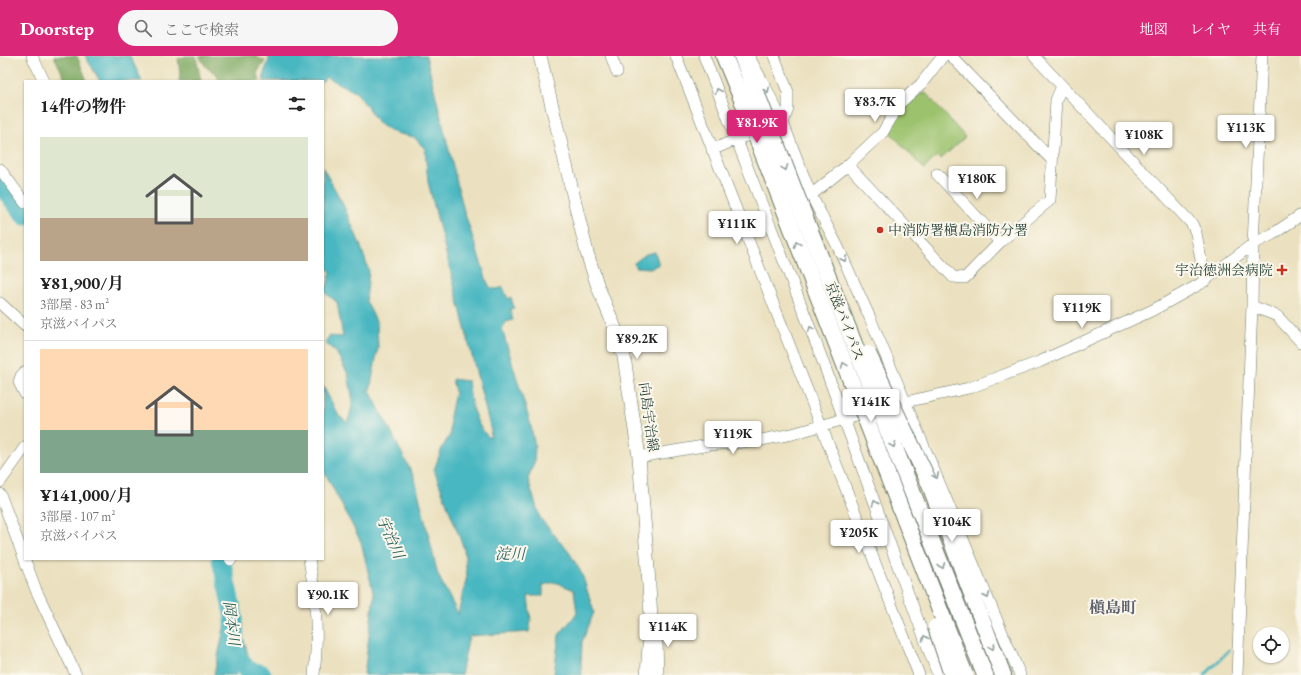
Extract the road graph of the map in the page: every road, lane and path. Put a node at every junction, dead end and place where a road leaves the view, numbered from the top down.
1 (32, 56) edge
2 (540, 56) edge
3 (611, 56) edge
4 (676, 56) edge
5 (704, 56) edge
6 (724, 56) edge
7 (742, 56) edge
8 (748, 56) edge
9 (774, 56) edge
10 (943, 56) edge
11 (951, 56) edge
12 (1034, 56) edge
13 (1262, 56) edge
14 (617, 72) dead end
15 (44, 80) edge
16 (1062, 86) junction
17 (783, 123) junction
18 (737, 139) junction
19 (713, 150) junction
20 (1052, 160) junction
21 (848, 165) junction
22 (0, 169) edge
23 (937, 174) dead end
24 (811, 195) junction
25 (24, 202) edge
26 (1301, 215) edge
27 (1000, 242) junction
28 (1253, 244) junction
29 (819, 252) junction
30 (1205, 281) junction
31 (0, 303) edge
32 (1252, 306) junction
33 (24, 325) edge
34 (1301, 342) edge
35 (24, 373) edge
36 (24, 392) edge
37 (858, 402) junction
38 (905, 402) junction
39 (843, 419) junction
40 (824, 424) junction
41 (24, 450) edge
42 (639, 457) junction
43 (20, 462) edge
44 (0, 482) edge
45 (0, 494) edge
46 (24, 558) edge
47 (25, 560) edge
48 (309, 560) edge
49 (651, 627) junction
50 (76, 675) edge
51 (314, 675) edge
52 (647, 675) edge
53 (658, 675) edge
54 (919, 675) edge
55 (938, 675) edge
56 (952, 675) edge
57 (965, 675) edge
58 (985, 675) edge
59 (1003, 675) edge
60 (1020, 675) edge
61 (1237, 675) edge

1 - 15 street
2 - 42 main road, 向島宇治線
3 - 14 street
4 - 19 street
18 -> 5 street
37 -> 6 highway, 京滋バイパス, bridge
7 -> 29 highway, 京滋バイパス, bridge
8 -> 17 street
9 - 17 street
10 - 21 street
11 - 20 street
12 - 16 street
13 - 28 street
16 - 20 street
16 - 30 street
17 - 18 street
17 - 24 street
18 - 19 street
39 -> 18 street
19 - 40 street
20 - 27 street
21 - 24 street
21 - 27 street
22 - 25 street
23 - 27 street
24 -> 38 street
26 - 28 street
28 - 30 street
28 - 32 street
29 -> 58 highway, 京滋バイパス, bridge
29 -> 59 highway, bridge
30 - 38 street
31 - 33 street
32 - 34 street
32 - 61 street
35 - 36 street
37 - 56 highway, bridge
37 - 57 highway, 京滋バイパス, bridge
38 - 39 street
38 -> 60 street
39 - 40 street
55 -> 39 street
40 - 42 street
40 - 54 street
41 - 43 street
42 - 49 main road, 向島宇治線
43 - 44 street
45 - 46 street
47 - 50 street
48 - 51 street
49 - 52 main road, 向島宇治線
49 - 53 street

